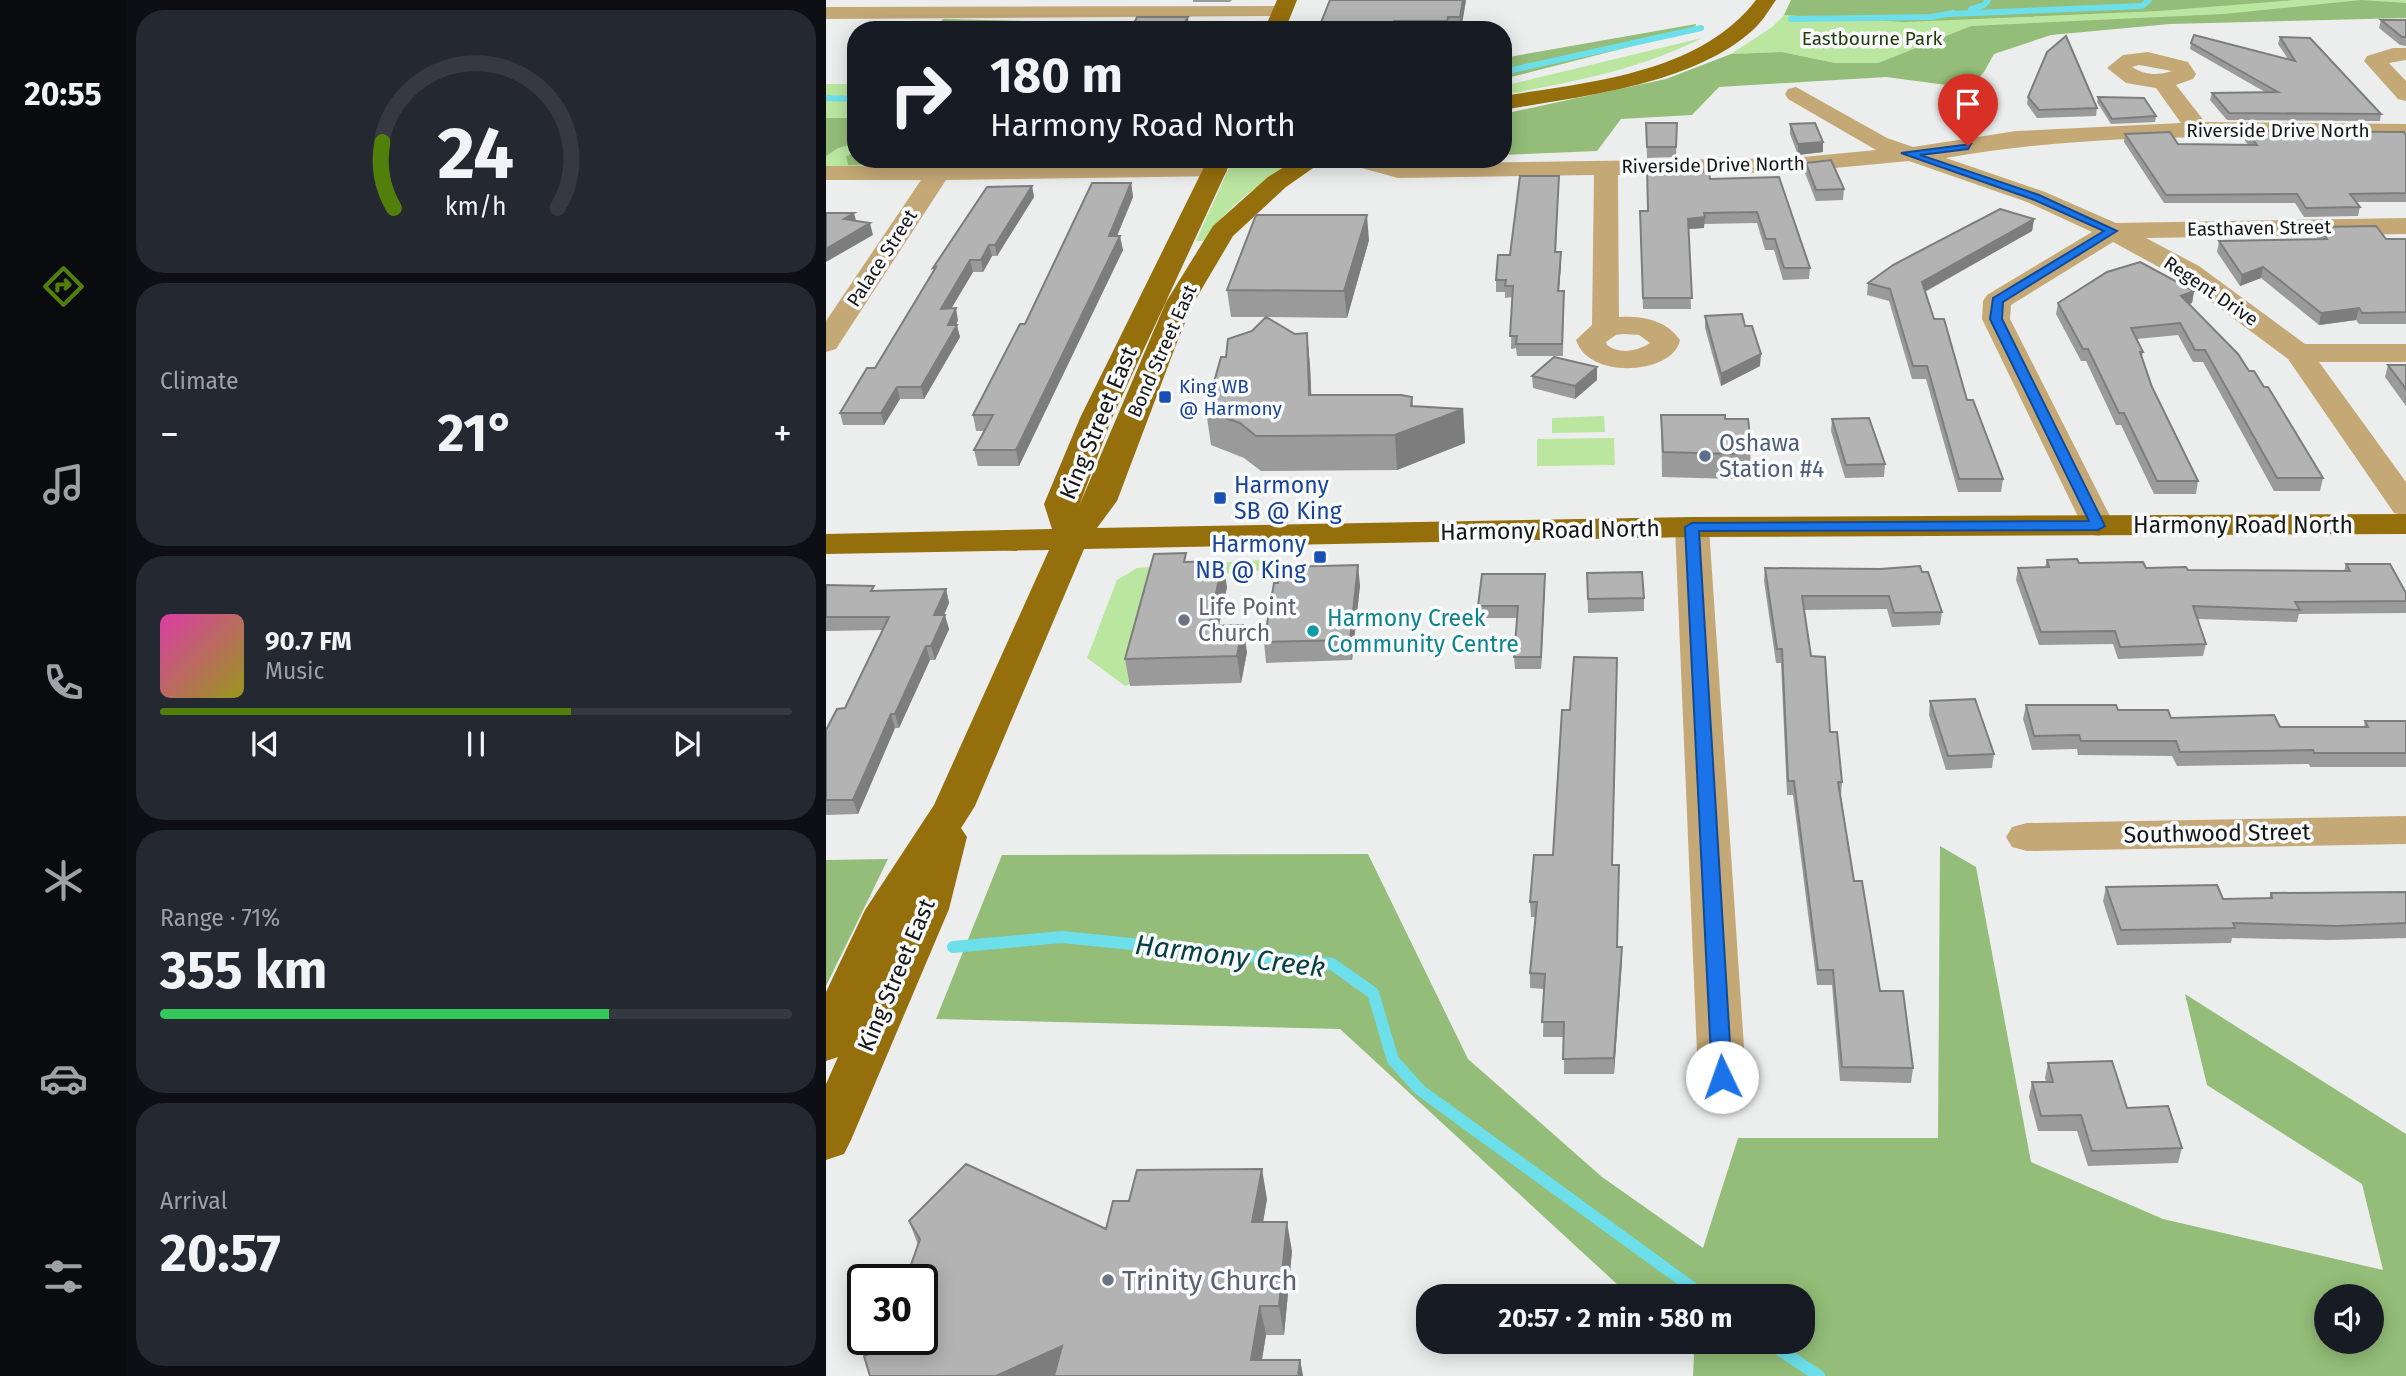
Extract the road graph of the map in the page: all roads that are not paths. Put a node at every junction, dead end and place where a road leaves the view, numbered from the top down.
1 (1766, 0) edge
2 (929, 6) edge
3 (826, 12) edge
4 (1281, 14) edge
5 (2406, 54) edge
6 (2163, 82) dead end
7 (1796, 94) dead end
8 (2406, 94) edge
9 (1512, 101) edge
10 (2198, 129) junction
11 (2406, 131) edge
12 (1906, 153) junction
13 (1606, 167) junction
14 (1098, 168) edge
15 (1216, 168) edge
16 (1300, 168) edge
17 (1388, 168) edge
18 (939, 172) junction
19 (826, 173) edge
20 (2406, 226) edge
21 (2112, 231) junction
22 (1608, 327) dead end
23 (829, 333) edge
24 (2406, 352) edge
25 (2298, 353) junction
26 (2406, 506) edge
27 (2406, 523) edge
28 (2098, 526) junction
29 (1692, 527) junction
30 (1072, 538) junction
31 (826, 544) edge
32 (954, 806) junction
33 (2406, 830) edge
34 (2027, 837) dead end
35 (826, 1043) edge
36 (1722, 1077) dead end
37 (826, 1140) edge

1 - 9 main road
2 - 3 street
2 - 4 street
5 - 8 street
6 - 10 street
7 - 12 street, Regent Drive
10 - 11 street, Riverside Drive North
10 - 12 street, Riverside Drive North
12 - 13 street, Riverside Drive North
12 - 21 street, Regent Drive
13 - 17 street, Riverside Drive North
13 - 22 street
14 - 18 street
15 - 30 main road, King Street East
16 - 30 main road, Bond Street East
18 - 19 street
18 - 23 street, Palace Street
20 - 21 street, Easthaven Street
21 - 25 street, Regent Drive
21 - 28 street
24 - 25 street
25 - 26 street, Regent Drive
27 - 28 main road, Harmony Road North
28 - 29 main road, Harmony Road North
29 - 30 main road, Harmony Road North
29 - 36 street
30 - 31 main road, Harmony Road North
30 - 32 main road, King Street East
32 - 35 main road, King Street East
32 - 37 main road, King Street East
33 - 34 street, Southwood Street

